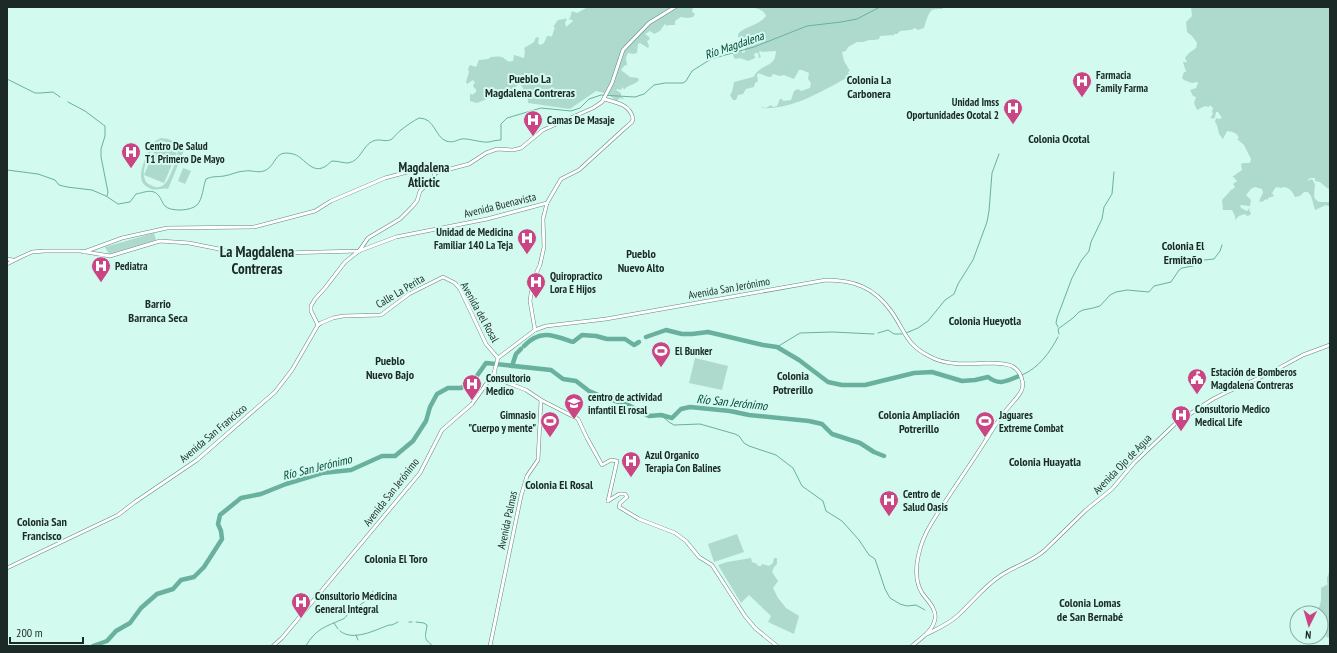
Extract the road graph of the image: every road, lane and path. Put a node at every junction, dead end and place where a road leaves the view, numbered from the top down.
1 (674, 7) edge
2 (605, 97) junction
3 (435, 172) junction
4 (547, 203) junction
5 (101, 245) junction
6 (359, 251) junction
7 (84, 252) junction
8 (102, 254) junction
9 (7, 259) edge
10 (15, 260) junction
11 (7, 264) edge
12 (444, 277) joint
13 (318, 325) junction
14 (535, 330) junction
15 (1330, 345) edge
16 (497, 360) junction
17 (494, 373) junction
18 (490, 378) junction
19 (499, 379) junction
20 (541, 400) junction
21 (7, 568) edge
22 (933, 623) junction
23 (931, 627) junction
24 (938, 629) junction
25 (934, 630) junction
26 (926, 635) junction
27 (273, 646) edge
28 (490, 646) edge
29 (777, 646) edge
30 (912, 646) edge

1 - 2 street
2 - 3 street
2 - 4 street, Avenida Buenavista
3 - 5 street
3 - 6 street
4 - 6 street, Avenida Buenavista
4 - 14 street
5 - 7 street
5 - 8 street
6 - 8 street
6 - 13 street
7 - 8 street
7 - 10 street
9 - 10 street
10 - 11 street
12 - 13 street, Calle La Perita
12 - 16 street, Avenida del Rosal
13 - 21 street, Avenida San Francisco
14 - 16 street, Avenida San Jerónimo
14 - 22 street, Avenida San Jerónimo
15 - 24 street, Avenida Ojo de Agua
16 - 17 street, Avenida San Jerónimo
17 - 18 street, Avenida San Jerónimo
17 - 19 street
18 - 19 street
18 - 27 street, Avenida San Jerónimo
19 - 20 street
20 - 28 street, Avenida Palmas
20 - 29 street
22 - 23 street
22 - 24 street
23 - 25 street
23 - 26 street
24 - 25 street, Avenida Ojo de Agua
25 - 26 street, Avenida Ojo de Agua
26 - 30 street

